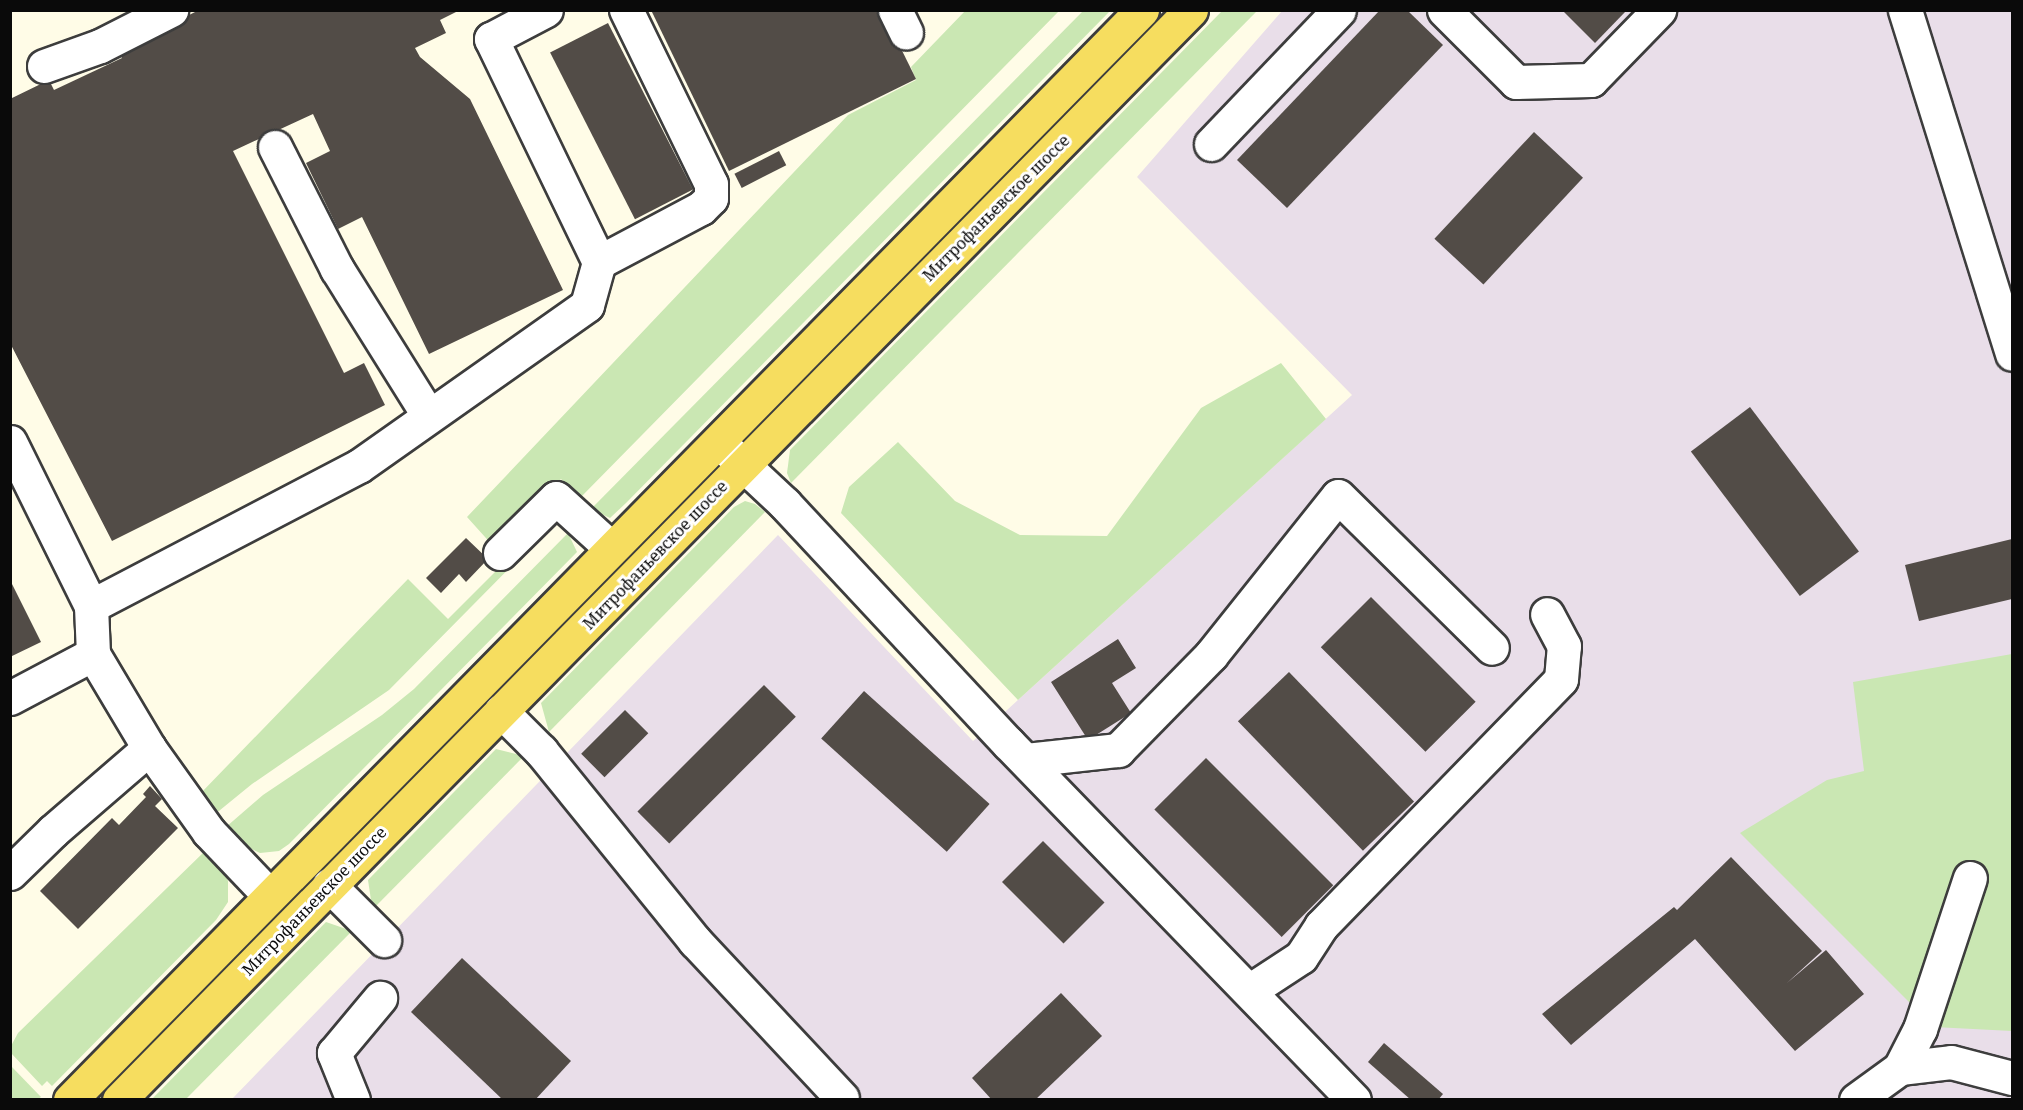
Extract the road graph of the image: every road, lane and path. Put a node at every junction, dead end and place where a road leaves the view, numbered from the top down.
1 (171, 10) edge
2 (546, 10) edge
3 (626, 10) edge
4 (1142, 10) edge
5 (1191, 10) edge
6 (1339, 10) edge
7 (1444, 10) edge
8 (1659, 10) edge
9 (1905, 10) edge
10 (44, 66) dead end
11 (1211, 144) dead end
12 (275, 147) dead end
13 (598, 262) junction
14 (2013, 354) edge
15 (429, 416) junction
16 (717, 441) junction
17 (10, 442) edge
18 (742, 465) junction
19 (611, 548) junction
20 (500, 553) dead end
21 (91, 606) junction
22 (1547, 614) dead end
23 (1492, 648) dead end
24 (93, 654) junction
25 (10, 698) edge
26 (501, 711) junction
27 (149, 748) junction
28 (1026, 760) junction
29 (10, 873) edge
30 (1970, 878) dead end
31 (329, 885) junction
32 (270, 896) junction
33 (384, 940) dead end
34 (1249, 991) junction
35 (380, 998) dead end
36 (1900, 1068) junction
37 (2013, 1078) edge
38 (842, 1098) dead end
39 (70, 1100) edge
40 (119, 1100) edge
41 (353, 1100) edge
42 (1354, 1100) edge
43 (1856, 1100) edge

1 - 10 street
2 - 13 street
3 - 13 street
4 - 16 main road, Митрофаньевское шоссе
5 - 18 main road, Митрофаньевское шоссе
6 - 11 street
7 - 8 street
9 - 14 street
12 - 15 street
13 - 15 street
15 - 21 street
16 - 18 street
16 - 19 main road, Митрофаньевское шоссе
17 - 21 street
18 - 26 main road, Митрофаньевское шоссе
18 - 28 street
19 - 20 street
19 - 32 main road, Митрофаньевское шоссе
21 - 24 street
22 - 34 street
23 - 28 street
24 - 25 street
24 - 27 street
26 - 31 main road, Митрофаньевское шоссе
26 - 38 street
27 - 29 street
27 - 32 street
28 - 34 street
30 - 36 street
31 - 33 street
31 - 40 main road, Митрофаньевское шоссе
32 - 39 main road, Митрофаньевское шоссе
34 - 42 street
35 - 41 street
36 - 37 street
36 - 43 street

